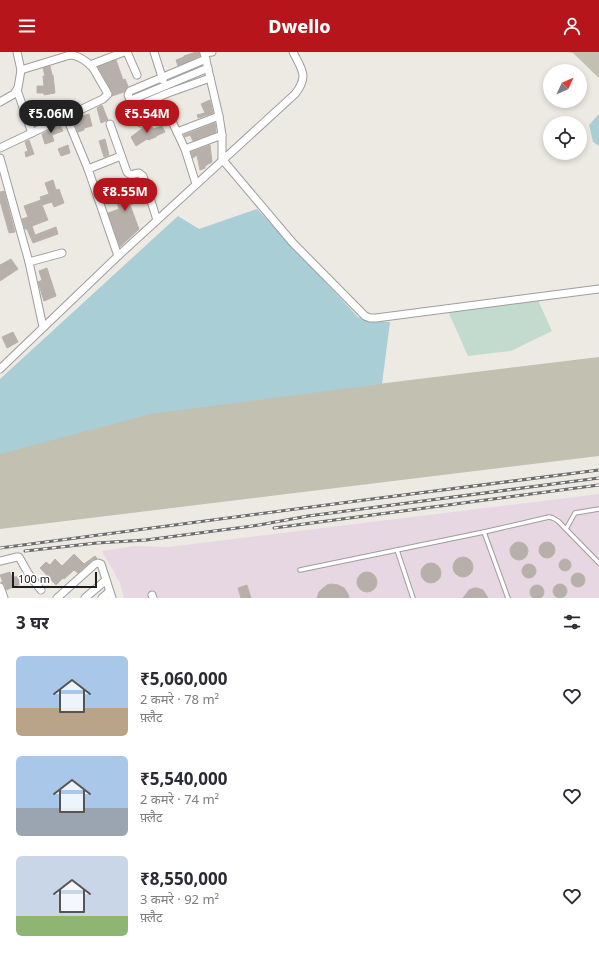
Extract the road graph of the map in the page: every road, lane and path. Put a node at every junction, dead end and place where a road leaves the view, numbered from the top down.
1 (17, 52) edge
2 (124, 52) edge
3 (128, 52) edge
4 (154, 52) edge
5 (212, 52) edge
6 (293, 52) edge
7 (72, 54) edge
8 (205, 55) edge
9 (90, 65) junction
10 (208, 68) junction
11 (21, 70) junction
12 (137, 75) dead end
13 (162, 77) junction
14 (210, 78) junction
15 (165, 86) junction
16 (17, 90) junction
17 (168, 93) junction
18 (130, 100) junction
19 (0, 102) edge
20 (147, 102) dead end
21 (66, 116) junction
22 (169, 116) dead end
23 (219, 116) junction
24 (141, 123) dead end
25 (110, 124) dead end
26 (177, 132) junction
27 (32, 133) junction
28 (222, 135) junction
29 (0, 148) edge
30 (185, 149) junction
31 (121, 156) junction
32 (0, 158) edge
33 (222, 160) junction
34 (88, 169) junction
35 (196, 184) junction
36 (157, 220) junction
37 (62, 253) dead end
38 (118, 256) junction
39 (28, 262) junction
40 (599, 289) edge
41 (44, 327) junction
42 (0, 369) edge
43 (599, 509) edge
44 (566, 529) junction
45 (484, 532) junction
46 (397, 550) junction
47 (0, 561) edge
48 (599, 563) edge
49 (300, 570) dead end
50 (106, 580) junction
51 (0, 587) edge
52 (42, 590) dead end
53 (110, 595) edge
54 (4, 598) edge
55 (57, 598) edge
56 (85, 598) edge
57 (102, 598) edge
58 (413, 598) edge
59 (508, 598) edge

1 - 11 street
2 - 9 street
3 - 12 street
4 - 13 street
5 - 8 street
6 - 33 street
7 - 9 street
7 - 11 street
8 - 10 street
8 - 13 street
9 - 21 street
10 - 14 street
10 - 15 street
11 - 16 street
13 - 15 street
13 - 18 street
14 - 17 street
14 - 23 street
15 - 17 street
15 - 18 street
16 - 19 street
16 - 27 street
17 - 20 street
18 - 24 street
21 - 27 street
21 - 34 street
22 - 26 street
23 - 26 street
23 - 28 street
25 - 31 street
26 - 30 street
27 - 29 street
28 - 30 street
28 - 33 street
30 - 35 street
31 - 34 street
31 - 36 street
32 - 39 street
33 - 35 street
33 - 40 street
34 - 38 street
35 - 36 street
36 - 38 street
37 - 39 street
38 - 41 street
39 - 41 street
41 - 42 street
43 - 44 lane
44 - 45 lane
44 - 48 lane
45 - 46 lane
45 - 59 lane
46 - 49 lane
46 - 58 lane
47 - 52 street
50 - 53 street
50 - 55 street
50 - 56 street
51 - 54 street
53 - 57 street

